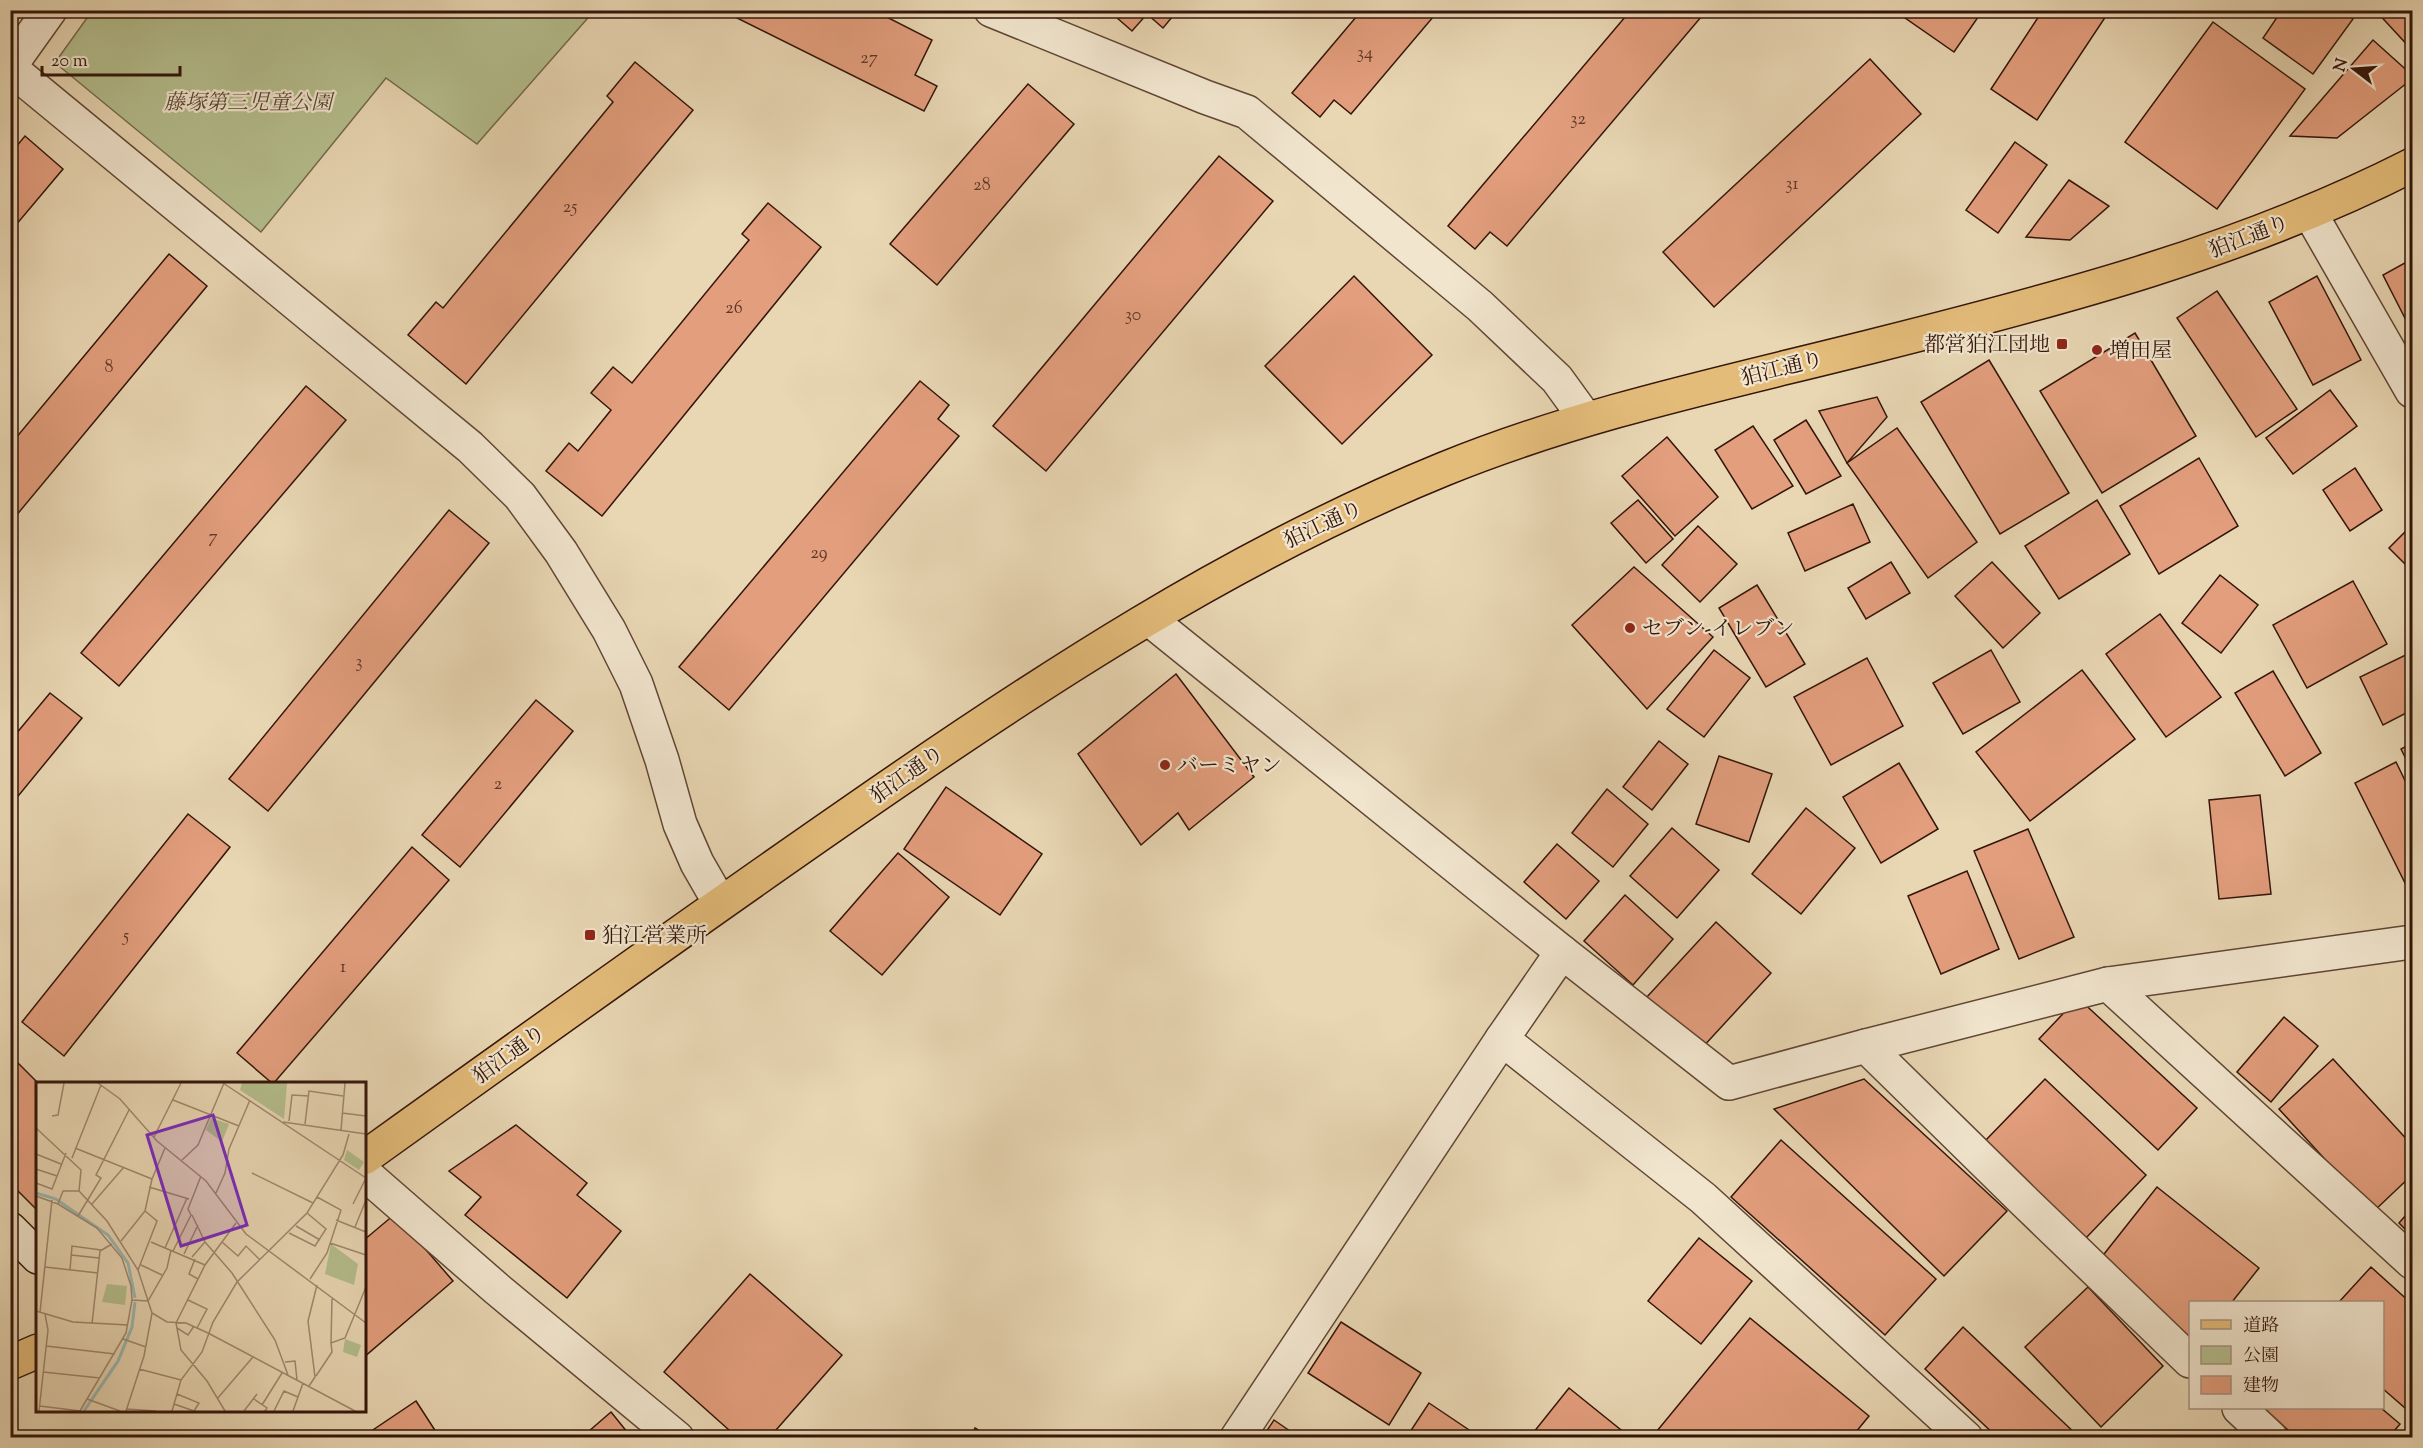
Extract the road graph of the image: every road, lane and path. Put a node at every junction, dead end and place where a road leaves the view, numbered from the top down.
1 (50, 10) edge
2 (990, 10) edge
3 (10, 67) edge
4 (2412, 165) edge
5 (2310, 213) junction
6 (2412, 391) edge
7 (1586, 419) junction
8 (1149, 619) junction
9 (720, 903) junction
10 (2412, 942) edge
11 (1562, 952) junction
12 (2108, 984) junction
13 (1502, 1039) junction
14 (1866, 1046) junction
15 (366, 1157) edge
16 (366, 1175) edge
17 (10, 1230) edge
18 (36, 1255) edge
19 (2412, 1262) edge
20 (36, 1351) edge
21 (2189, 1360) edge
22 (10, 1363) edge
23 (2241, 1409) edge
24 (677, 1437) edge
25 (1237, 1437) edge
26 (1966, 1437) edge
27 (2271, 1437) edge

1 - 3 street
2 - 7 street
3 - 9 street
4 - 5 main road, 狛江通り
5 - 6 street
5 - 7 main road, 狛江通り
7 - 8 main road, 狛江通り
8 - 9 main road, 狛江通り
8 - 11 street
9 - 15 main road, 狛江通り
10 - 12 street
11 - 13 street
11 - 14 street
12 - 14 street
12 - 19 street
13 - 25 street
13 - 26 street
14 - 21 street
16 - 24 street
17 - 18 street
20 - 22 main road
23 - 27 street

